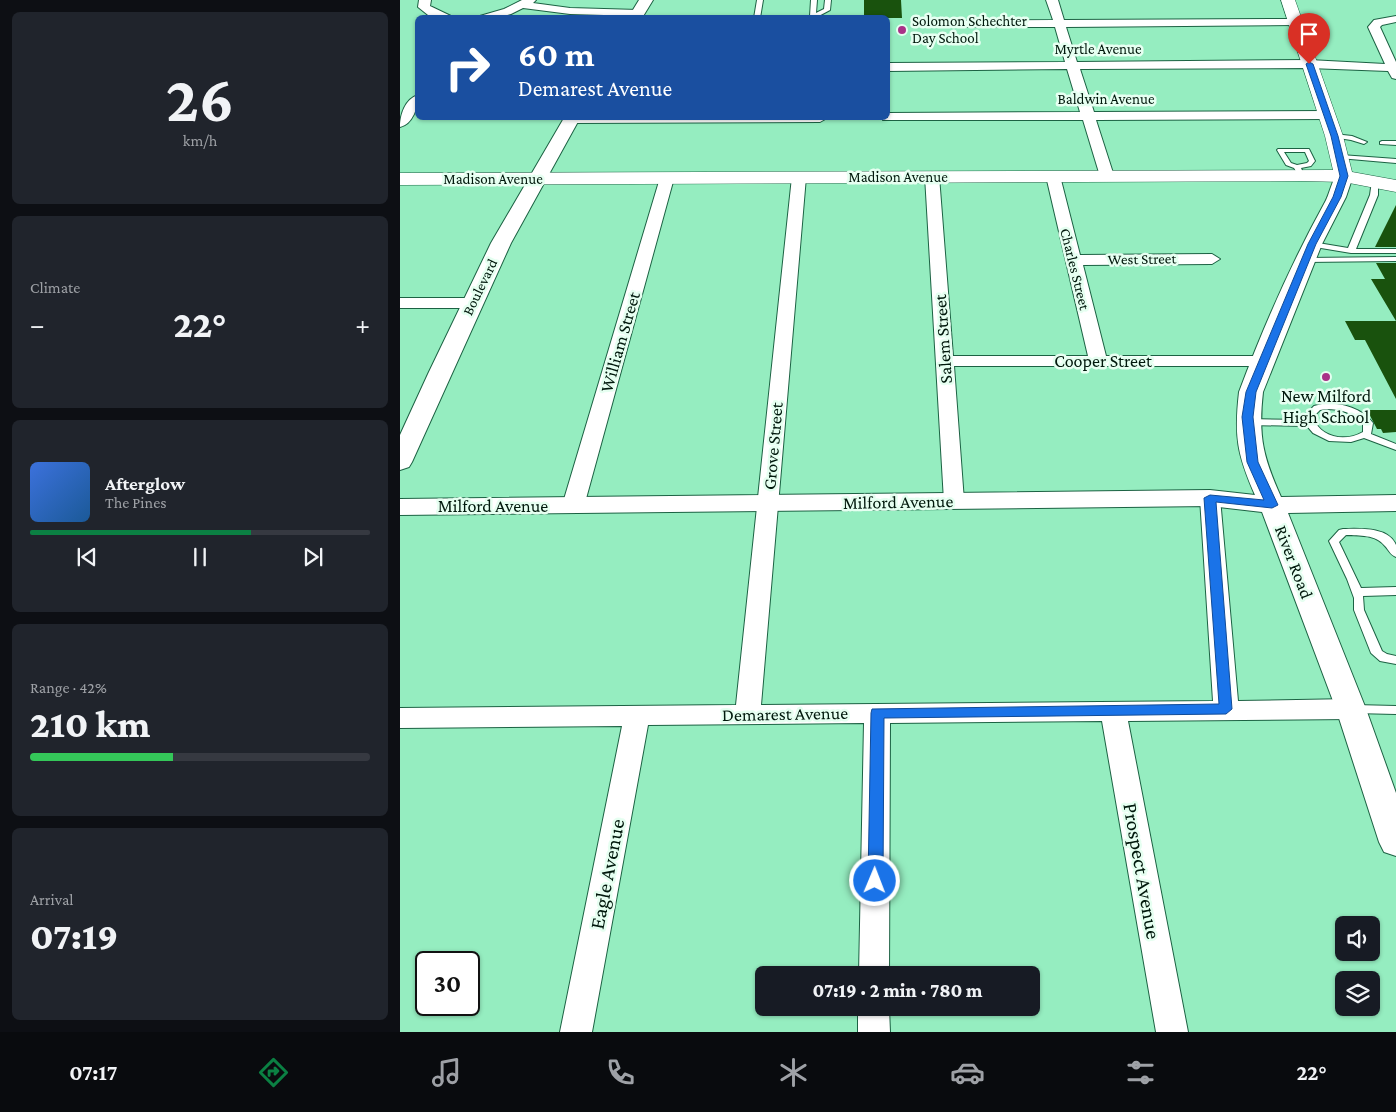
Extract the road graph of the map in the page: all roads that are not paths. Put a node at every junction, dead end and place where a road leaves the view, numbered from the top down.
1 (425, 0) edge
2 (646, 0) edge
3 (760, 0) edge
4 (814, 0) edge
5 (828, 0) edge
6 (1052, 0) edge
7 (1288, 0) edge
8 (527, 3) edge
9 (441, 15) edge
10 (492, 15) edge
11 (636, 15) edge
12 (758, 15) edge
13 (812, 15) edge
14 (816, 15) edge
15 (1396, 20) edge
16 (1295, 22) junction
17 (1059, 23) junction
18 (940, 24) dead end
19 (1309, 64) junction
20 (890, 66) edge
21 (1072, 66) junction
22 (1394, 71) edge
23 (415, 103) edge
24 (1087, 115) junction
25 (1326, 115) junction
26 (890, 117) edge
27 (571, 120) edge
28 (400, 123) edge
29 (1334, 136) junction
30 (1364, 142) dead end
31 (1382, 143) dead end
32 (1396, 143) edge
33 (1341, 158) junction
34 (1396, 161) edge
35 (1299, 171) junction
36 (932, 176) junction
37 (1053, 176) junction
38 (1107, 176) junction
39 (1344, 176) junction
40 (799, 177) junction
41 (535, 178) junction
42 (667, 178) junction
43 (400, 179) edge
44 (1375, 181) junction
45 (1396, 186) edge
46 (1396, 251) edge
47 (1309, 252) junction
48 (1351, 252) junction
49 (1212, 259) dead end
50 (1396, 259) edge
51 (1072, 260) junction
52 (400, 303) edge
53 (472, 303) junction
54 (944, 361) junction
55 (1098, 361) junction
56 (1262, 361) junction
57 (1248, 422) junction
58 (1309, 423) junction
59 (1364, 435) junction
60 (1396, 447) edge
61 (400, 462) edge
62 (1210, 498) junction
63 (954, 501) junction
64 (768, 503) junction
65 (1396, 504) edge
66 (1272, 505) junction
67 (573, 506) junction
68 (400, 507) edge
69 (1396, 554) edge
70 (1396, 591) edge
71 (1357, 592) junction
72 (1396, 660) edge
73 (1226, 709) junction
74 (1351, 709) junction
75 (1113, 710) junction
76 (1396, 710) edge
77 (877, 713) junction
78 (748, 714) junction
79 (637, 716) junction
80 (400, 718) edge
81 (1396, 842) edge
82 (874, 966) edge
83 (874, 1016) edge
84 (576, 1032) edge
85 (874, 1032) edge
86 (1172, 1032) edge

1 - 9 street
2 - 11 street
3 - 12 lane
4 - 13 lane
5 - 14 lane
6 - 17 street
7 - 16 main road, River Road
8 - 10 street
8 - 11 street
15 - 22 street
16 - 17 street
16 - 19 main road, River Road
17 - 18 street
17 - 21 street
19 - 21 street, Myrtle Avenue
19 - 22 street, Myrtle Avenue
19 - 25 main road, River Road
20 - 21 street, Myrtle Avenue
21 - 24 street
23 - 28 street
24 - 25 street, Baldwin Avenue
24 - 26 street, Baldwin Avenue
24 - 38 street
25 - 29 main road, River Road
27 - 41 street, Boulevard
29 - 30 lane
29 - 33 main road, River Road
31 - 32 lane
33 - 34 lane
33 - 39 main road, River Road
35 - 35 lane
35 - 38 main road, Madison Avenue
35 - 39 main road, Madison Avenue
36 - 37 main road, Madison Avenue
36 - 40 main road, Madison Avenue
36 - 54 street, Salem Street
37 - 38 main road, Madison Avenue
37 - 51 street, Charles Street
39 - 44 main road, Madison Avenue
39 - 47 street, River Road
40 - 42 main road, Madison Avenue
40 - 64 street, Grove Street
41 - 42 main road, Madison Avenue
41 - 43 main road, Madison Avenue
41 - 53 street, Boulevard
42 - 67 street, William Street
44 - 45 main road, Madison Avenue
44 - 48 lane
46 - 48 lane
47 - 48 lane
47 - 50 lane
47 - 56 street, River Road
49 - 51 street, West Street
51 - 55 street, Charles Street
52 - 53 street
53 - 61 street, Boulevard
54 - 55 street, Cooper Street
54 - 63 street, Salem Street
55 - 56 street, Cooper Street
56 - 57 street, River Road
57 - 58 lane
57 - 66 street, River Road
58 - 59 lane
58 - 59 lane
59 - 60 lane
62 - 63 street, Milford Avenue
62 - 66 street, Milford Avenue
62 - 73 street
63 - 64 street, Milford Avenue
64 - 67 street, Milford Avenue
64 - 78 street, Grove Street
65 - 66 street, Milford Avenue
66 - 74 street, River Road
67 - 68 street, Milford Avenue
69 - 71 lane
70 - 71 lane
71 - 72 lane
73 - 74 street, Demarest Avenue
73 - 75 street, Demarest Avenue
74 - 76 lane
74 - 81 street, River Road
75 - 77 street, Demarest Avenue
75 - 86 street, Prospect Avenue
77 - 78 street, Demarest Avenue
77 - 82 street
78 - 79 street, Demarest Avenue
79 - 80 street, Demarest Avenue
79 - 84 street, Eagle Avenue
83 - 85 street

